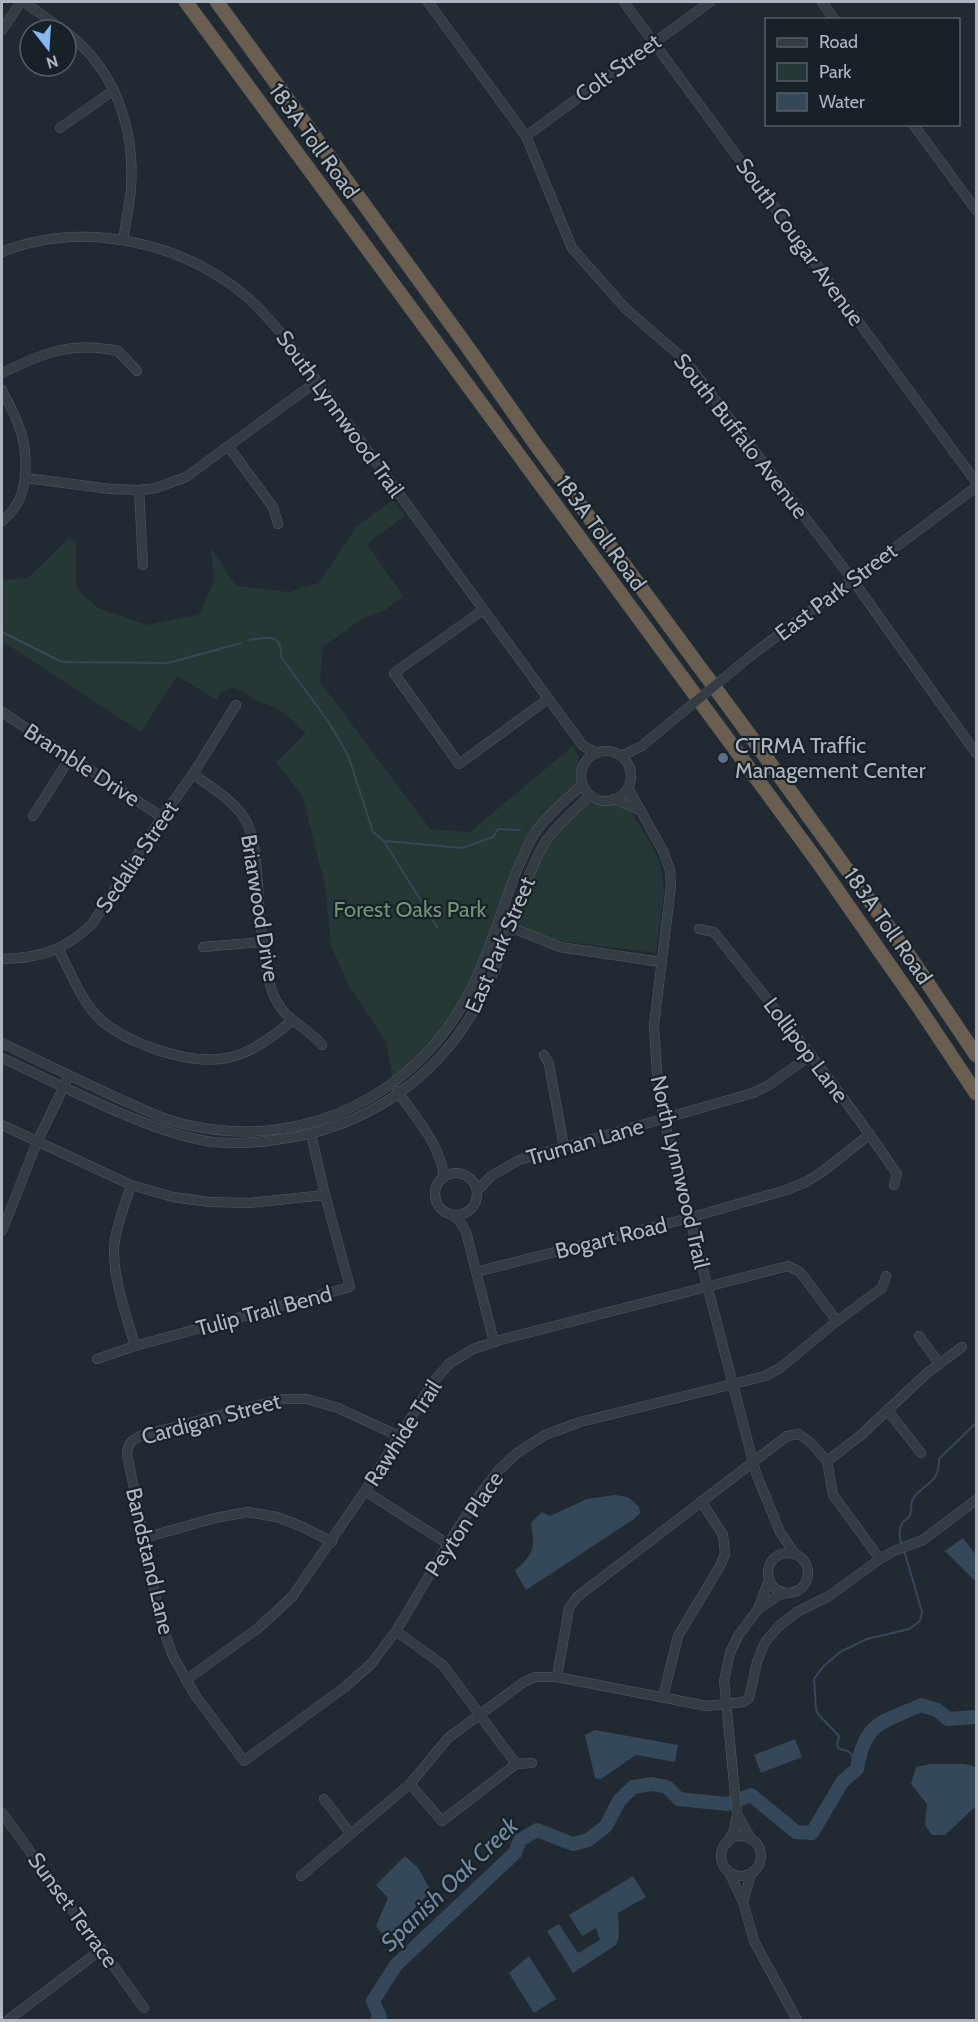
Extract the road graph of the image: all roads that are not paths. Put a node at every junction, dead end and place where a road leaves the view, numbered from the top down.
1 (23, 2) edge
2 (186, 2) edge
3 (217, 2) edge
4 (428, 2) edge
5 (624, 2) edge
6 (710, 2) edge
7 (822, 2) edge
8 (46, 18) edge
9 (834, 18) edge
10 (2, 30) edge
11 (653, 42) junction
12 (78, 43) edge
13 (114, 90) junction
14 (914, 126) edge
15 (60, 128) dead end
16 (526, 136) junction
17 (976, 210) edge
18 (123, 240) junction
19 (2, 252) edge
20 (137, 371) dead end
21 (2, 373) edge
22 (316, 382) junction
23 (2, 390) edge
24 (228, 446) junction
25 (25, 478) junction
26 (976, 482) edge
27 (976, 487) edge
28 (139, 490) junction
29 (2, 521) edge
30 (278, 524) dead end
31 (143, 565) dead end
32 (852, 579) junction
33 (483, 610) junction
34 (548, 699) junction
35 (236, 705) dead end
36 (2, 712) edge
37 (646, 743) junction
38 (583, 746) junction
39 (597, 753) junction
40 (976, 753) edge
41 (621, 756) junction
42 (70, 758) junction
43 (586, 761) junction
44 (629, 768) junction
45 (193, 774) junction
46 (582, 785) junction
47 (628, 788) junction
48 (590, 795) junction
49 (614, 799) junction
50 (639, 810) junction
51 (33, 816) dead end
52 (162, 817) junction
53 (510, 927) junction
54 (699, 929) dead end
55 (263, 942) junction
56 (203, 947) dead end
57 (58, 949) junction
58 (2, 958) edge
59 (661, 962) junction
60 (291, 1021) junction
61 (2, 1043) edge
62 (322, 1045) dead end
63 (973, 1051) edge
64 (811, 1054) junction
65 (544, 1055) dead end
66 (2, 1058) edge
67 (69, 1076) junction
68 (392, 1084) junction
69 (63, 1087) junction
70 (976, 1093) edge
71 (399, 1094) junction
72 (664, 1120) junction
73 (2, 1125) edge
74 (311, 1134) junction
75 (870, 1134) junction
76 (37, 1142) junction
77 (564, 1147) junction
78 (441, 1160) junction
79 (454, 1173) junction
80 (444, 1176) junction
81 (491, 1176) junction
82 (472, 1179) junction
83 (131, 1185) junction
84 (894, 1185) dead end
85 (477, 1191) junction
86 (325, 1196) junction
87 (471, 1208) junction
88 (453, 1215) junction
89 (689, 1218) junction
90 (2, 1231) edge
91 (465, 1232) junction
92 (476, 1272) junction
93 (886, 1276) dead end
94 (707, 1288) junction
95 (837, 1321) junction
96 (919, 1336) dead end
97 (494, 1342) junction
98 (135, 1346) junction
99 (962, 1347) dead end
100 (97, 1359) dead end
101 (939, 1363) junction
102 (733, 1384) junction
103 (888, 1411) junction
104 (399, 1436) junction
105 (128, 1446) joint
106 (921, 1452) dead end
107 (753, 1461) junction
108 (827, 1461) junction
109 (366, 1491) junction
110 (976, 1500) edge
111 (701, 1501) junction
112 (780, 1532) junction
113 (144, 1538) junction
114 (332, 1542) junction
115 (448, 1544) junction
116 (795, 1554) junction
117 (776, 1557) junction
118 (880, 1559) junction
119 (769, 1580) junction
120 (789, 1593) junction
121 (758, 1609) junction
122 (396, 1631) junction
123 (556, 1677) junction
124 (186, 1680) junction
125 (663, 1697) junction
126 (725, 1705) junction
127 (481, 1715) junction
128 (244, 1761) joint
129 (532, 1763) dead end
130 (516, 1764) junction
131 (410, 1784) junction
132 (324, 1799) dead end
133 (2, 1814) edge
134 (737, 1814) junction
135 (351, 1834) junction
136 (751, 1839) junction
137 (726, 1844) junction
138 (729, 1872) junction
139 (751, 1874) junction
140 (301, 1876) dead end
141 (743, 1902) junction
142 (102, 1949) junction
143 (144, 2008) dead end
144 (8, 2020) edge
145 (797, 2020) edge

1 - 8 street
1 - 10 street
2 - 70 highway, 183A Toll Road
3 - 63 highway, 183A Toll Road
4 - 16 street, South Buffalo Avenue
5 - 11 street, South Cougar Avenue
6 - 11 street, Colt Street
7 - 9 street
11 - 16 street, Colt Street
11 - 26 street, South Cougar Avenue
12 - 13 street
13 - 15 street
13 - 18 street
14 - 17 street
16 - 32 street, South Buffalo Avenue
18 - 19 street, South Lynnwood Trail
18 - 22 street, South Lynnwood Trail
20 - 21 street
22 - 24 street
22 - 33 street, South Lynnwood Trail
23 - 25 street
24 - 28 street
24 - 30 street
25 - 28 street
25 - 29 street
27 - 32 street, East Park Street
28 - 31 street
32 - 37 street, East Park Street, bridge
32 - 40 street, South Buffalo Avenue
33 - 34 street, South Lynnwood Trail
33 - 34 street
34 - 38 street, South Lynnwood Trail
35 - 45 street, Sedalia Street
36 - 42 street, Bramble Drive
37 - 41 street, East Park Street
37 - 44 street, East Park Street
38 - 39 street, South Lynnwood Trail
38 - 43 street, South Lynnwood Trail
39 - 41 street
39 - 43 street
41 - 44 street
42 - 51 street
42 - 52 street, Bramble Drive
43 - 46 street
44 - 47 street
45 - 52 street, Sedalia Street
45 - 55 street, Briarwood Drive
46 - 48 street
46 - 68 street, East Park Street
47 - 49 street
47 - 50 street, North Lynnwood Trail
48 - 49 street
48 - 53 street, East Park Street
49 - 50 street
50 - 59 street, North Lynnwood Trail
52 - 57 street, Sedalia Street
53 - 59 street
53 - 71 street, East Park Street
54 - 64 street, Lollipop Lane
55 - 56 street
55 - 60 street, Briarwood Drive
57 - 58 street, Sedalia Street
57 - 60 street
59 - 72 street, North Lynnwood Trail
60 - 62 street, Briarwood Drive
61 - 67 street, East Park Street
64 - 72 street, Truman Lane
64 - 75 street, Lollipop Lane
65 - 77 street
66 - 69 street, East Park Street
67 - 68 street, East Park Street
67 - 69 street
68 - 71 street
69 - 74 street, East Park Street
69 - 76 street
71 - 74 street, East Park Street
71 - 78 street
72 - 77 street, Truman Lane
72 - 89 street, North Lynnwood Trail
73 - 76 street
74 - 86 street, Tulip Trail Bend
75 - 84 street, Lollipop Lane
75 - 89 street, Bogart Road
76 - 83 street
76 - 90 street
77 - 81 street, Truman Lane
78 - 79 street
78 - 80 street
79 - 80 street
79 - 82 street
80 - 88 street
81 - 82 street, Truman Lane
81 - 85 street, Truman Lane
82 - 85 street
83 - 86 street
83 - 98 street
85 - 87 street
86 - 98 street, Tulip Trail Bend
87 - 88 street
87 - 91 street
88 - 91 street
89 - 92 street, Bogart Road
89 - 94 street, North Lynnwood Trail
91 - 92 street
92 - 97 street
93 - 95 street, Peyton Place
94 - 95 street, Rawhide Trail
94 - 97 street, Rawhide Trail
94 - 102 street, North Lynnwood Trail
95 - 102 street, Peyton Place
96 - 101 street
97 - 104 street, Rawhide Trail
98 - 100 street, Tulip Trail Bend
99 - 101 street
101 - 103 street
102 - 107 street, North Lynnwood Trail
102 - 115 street, Peyton Place
103 - 106 street
103 - 108 street
104 - 105 street, Cardigan Street
104 - 109 street, Rawhide Trail
105 - 113 street, Bandstand Lane
107 - 108 street
107 - 111 street
107 - 112 street, North Lynnwood Trail
108 - 118 street
109 - 114 street, Rawhide Trail
109 - 115 street
110 - 118 street
111 - 123 street
111 - 125 street
112 - 116 street, North Lynnwood Trail
112 - 117 street, North Lynnwood Trail
113 - 114 street
113 - 124 street, Bandstand Lane
114 - 124 street, Rawhide Trail
115 - 122 street, Peyton Place
116 - 117 street
116 - 120 street
117 - 119 street
118 - 126 street
119 - 120 street
119 - 121 street
120 - 121 street
121 - 126 street
122 - 127 street
122 - 128 street, Peyton Place
123 - 125 street
123 - 127 street
124 - 128 street, Bandstand Lane
125 - 126 street
126 - 134 street
127 - 130 street
127 - 131 street
129 - 130 street
130 - 131 street
131 - 135 street
132 - 135 street
133 - 142 street, Sunset Terrace
134 - 136 street
134 - 137 street
135 - 140 street
136 - 137 street
136 - 139 street
137 - 138 street
138 - 139 street
138 - 141 street
139 - 141 street
141 - 145 street
142 - 143 street, Sunset Terrace
142 - 144 street

